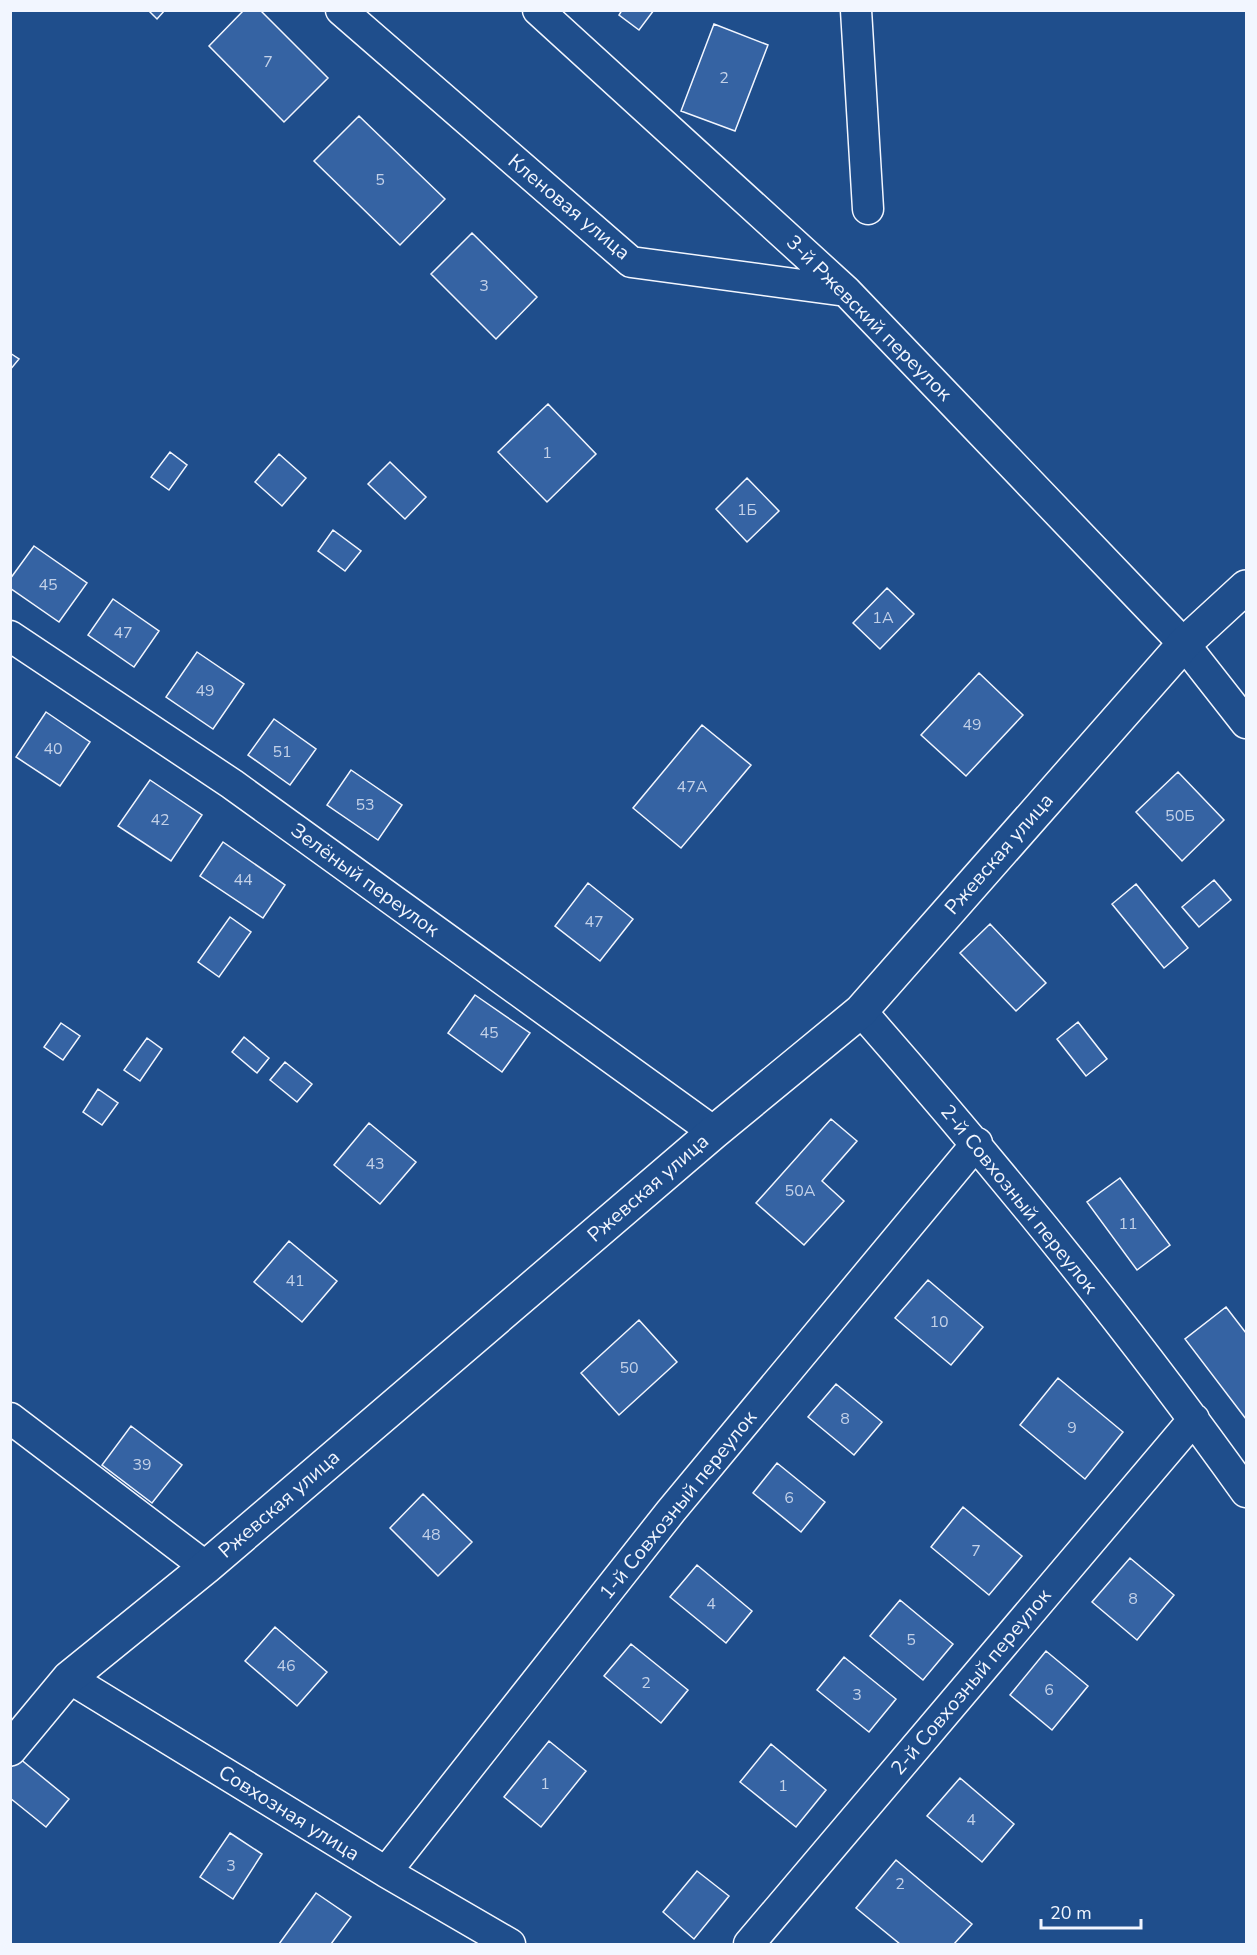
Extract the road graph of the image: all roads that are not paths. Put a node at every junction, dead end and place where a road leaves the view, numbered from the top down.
1 (341, 10) edge
2 (538, 10) edge
3 (856, 10) edge
4 (868, 209) dead end
5 (846, 291) junction
6 (1246, 587) edge
7 (10, 636) edge
8 (1184, 644) junction
9 (1246, 723) edge
10 (861, 1011) junction
11 (714, 1132) junction
12 (977, 1143) junction
13 (10, 1418) edge
14 (1194, 1419) junction
15 (1246, 1492) edge
16 (206, 1567) junction
17 (69, 1678) junction
18 (10, 1749) edge
19 (386, 1872) junction
20 (510, 1944) edge
21 (749, 1944) edge

1 - 5 street, Кленовая улица
2 - 5 street, 3-й Ржевский переулок
3 - 4 street
5 - 8 street, 3-й Ржевский переулок
6 - 8 main road, Ржевская улица
7 - 11 street, Зелёный переулок
8 - 9 street, 3-й Ржевский переулок
8 - 10 main road, Ржевская улица
10 - 11 main road, Ржевская улица
10 - 12 street, 2-й Совхозный переулок
11 - 16 main road, Ржевская улица
12 - 14 street, 2-й Совхозный переулок
12 - 19 street, 1-й Совхозный переулок
13 - 16 street
14 - 15 street, 2-й Совхозный переулок
14 - 21 street, 2-й Совхозный переулок
16 - 17 main road, Ржевская улица
17 - 18 main road, Ржевская улица
17 - 19 street, Совхозная улица
19 - 20 street, Совхозная улица

